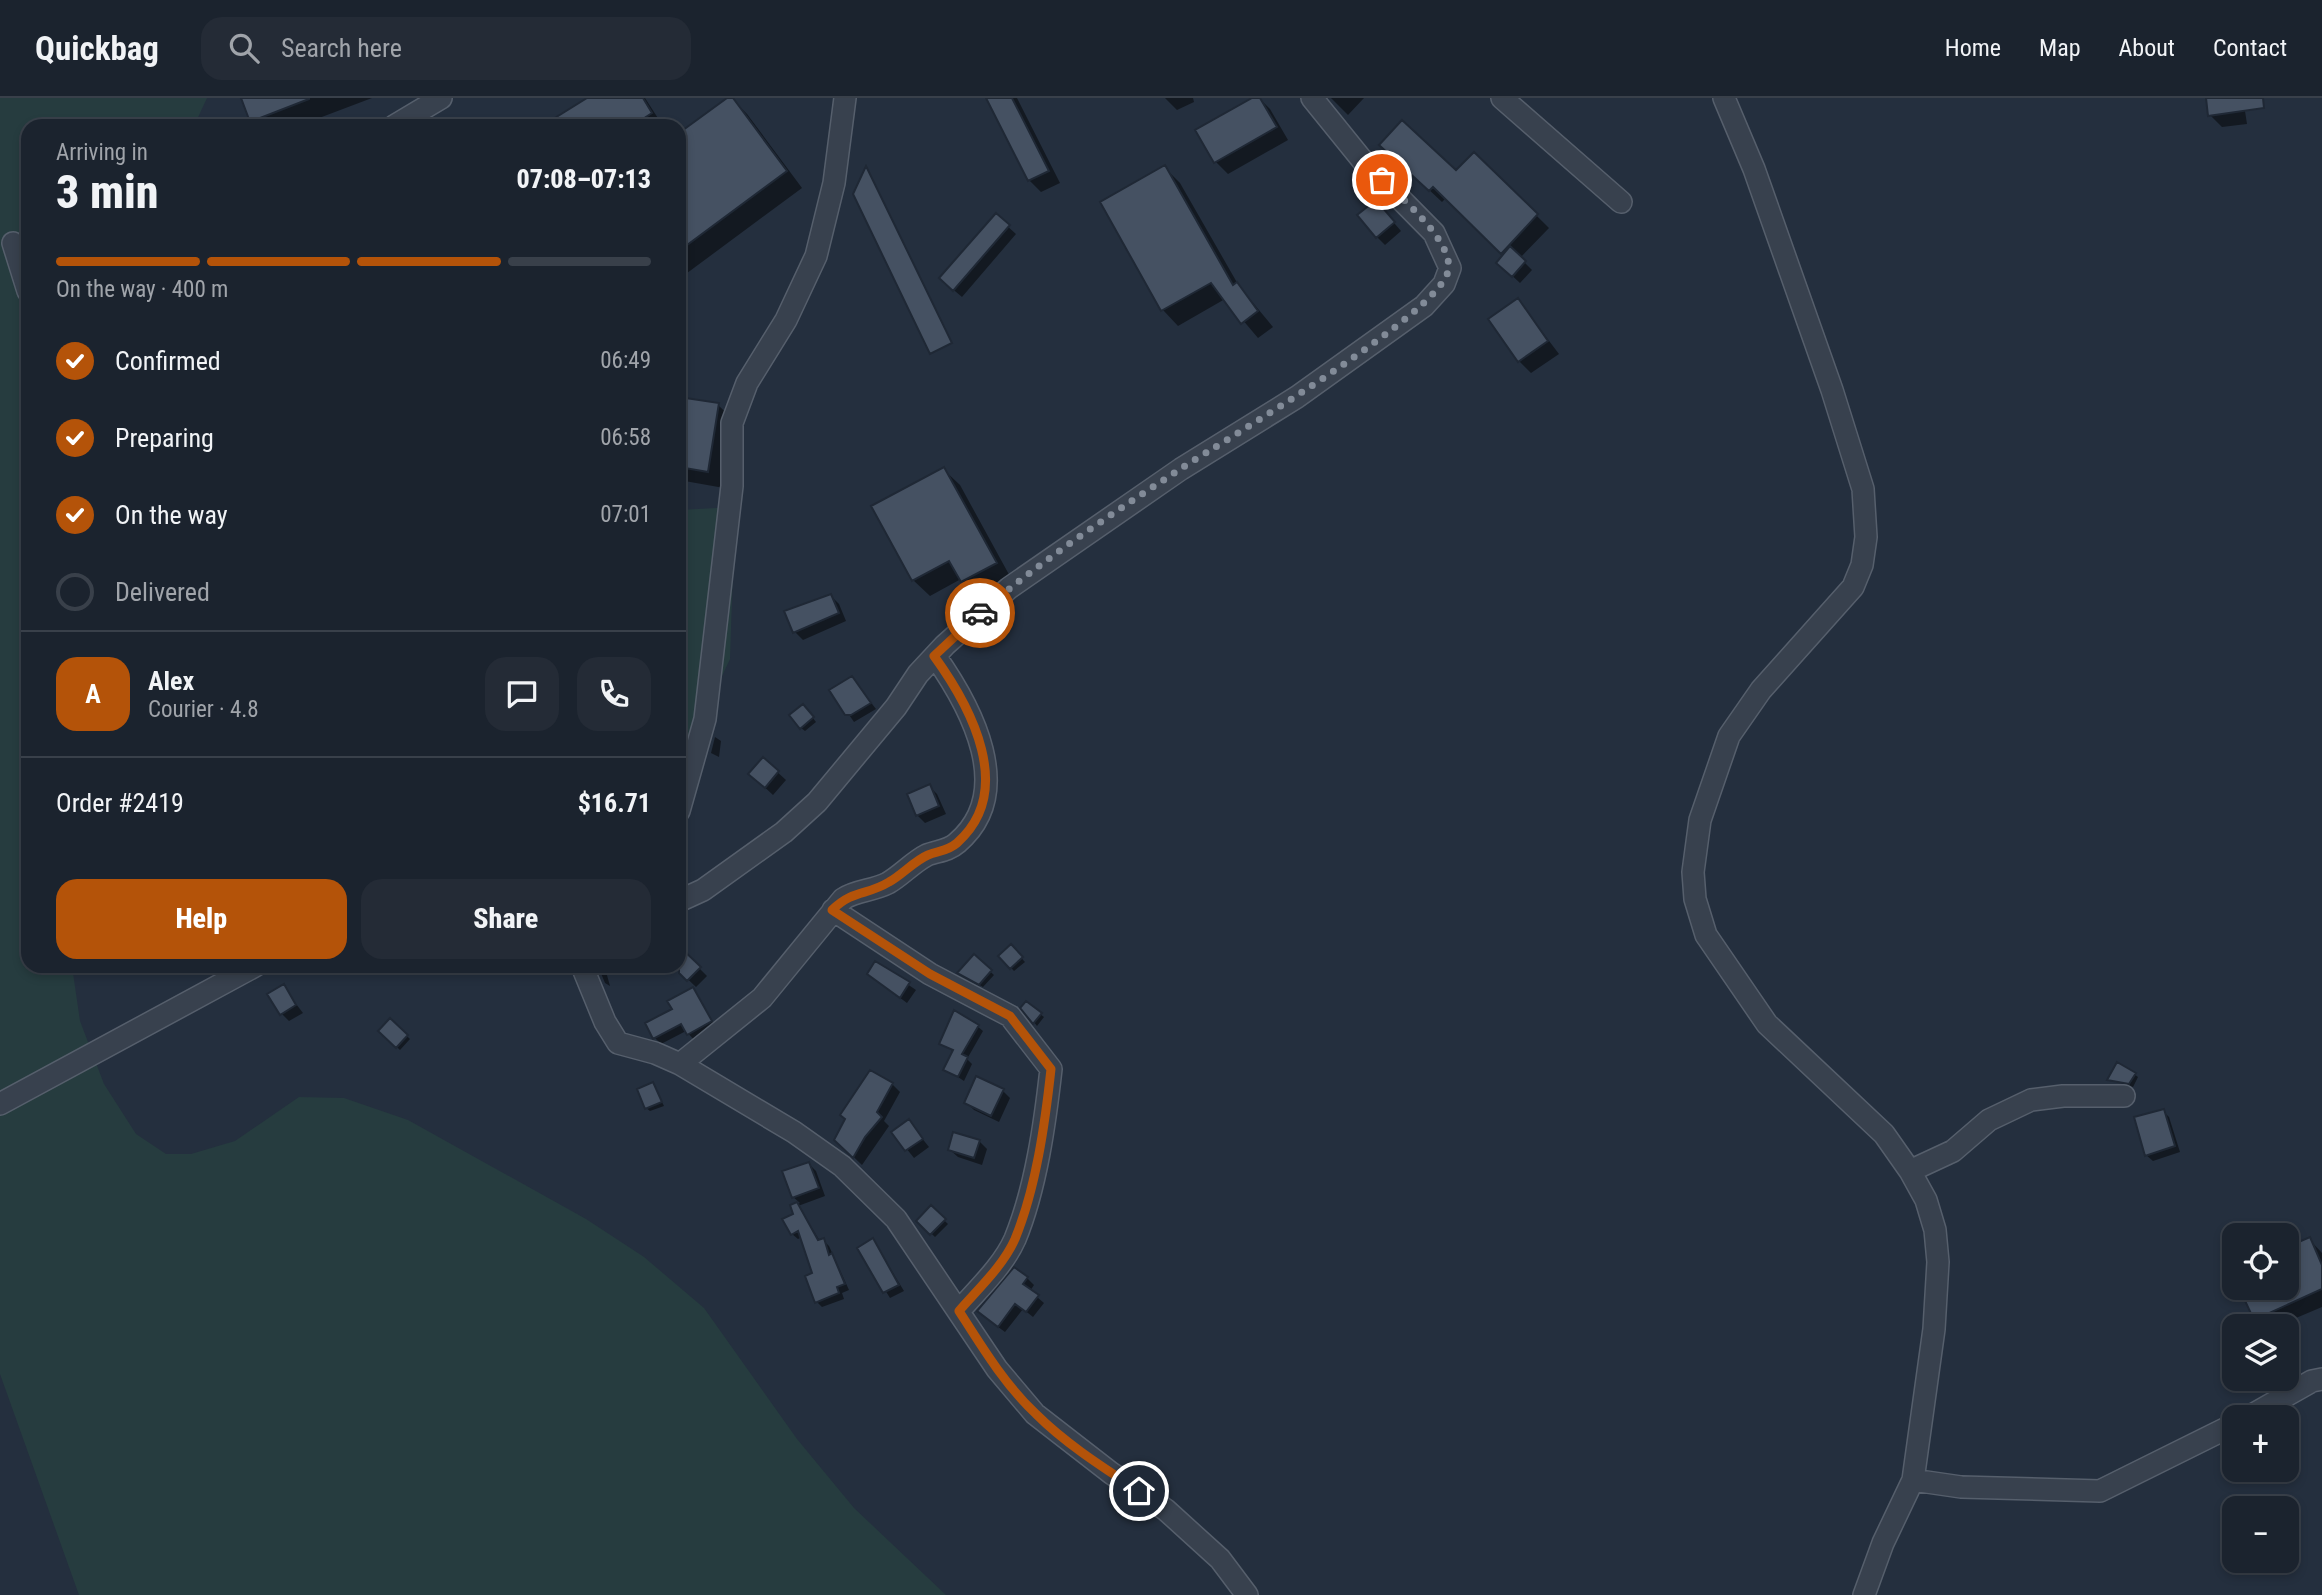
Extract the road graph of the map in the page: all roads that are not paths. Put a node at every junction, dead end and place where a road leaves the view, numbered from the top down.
1 (442, 98) edge
2 (845, 98) edge
3 (1312, 98) edge
4 (1502, 98) edge
5 (1724, 98) edge
6 (406, 119) edge
7 (1621, 202) dead end
8 (14, 243) edge
9 (21, 267) edge
10 (934, 656) junction
11 (686, 784) edge
12 (686, 898) edge
13 (832, 910) junction
14 (242, 973) edge
15 (585, 973) edge
16 (680, 1064) junction
17 (2124, 1096) dead end
18 (0, 1104) edge
19 (1910, 1171) junction
20 (959, 1311) junction
21 (2322, 1379) edge
22 (2270, 1405) edge
23 (2222, 1430) edge
24 (1913, 1480) junction
25 (1247, 1595) edge
26 (1864, 1595) edge

1 - 6 street
2 - 11 street
3 - 10 street
4 - 7 street
5 - 19 street
8 - 9 street
10 - 12 street
10 - 13 street
13 - 16 street
13 - 20 street
14 - 18 street
15 - 16 street
16 - 20 street
17 - 19 street
19 - 24 street
20 - 25 street
21 - 22 street
23 - 24 street
24 - 26 street

